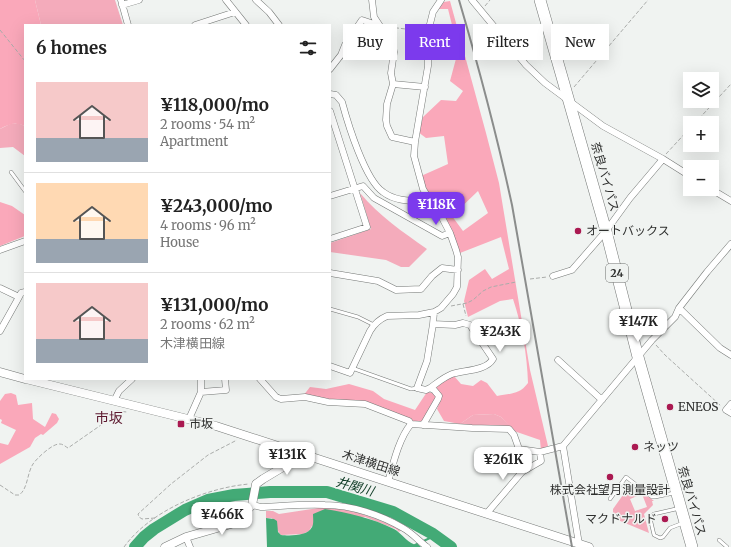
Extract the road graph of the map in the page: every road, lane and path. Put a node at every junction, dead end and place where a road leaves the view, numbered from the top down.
1 (139, 0) edge
2 (226, 0) edge
3 (256, 0) edge
4 (372, 0) edge
5 (441, 0) edge
6 (472, 0) edge
7 (540, 0) edge
8 (648, 0) edge
9 (121, 3) edge
10 (235, 12) junction
11 (128, 24) edge
12 (198, 24) edge
13 (245, 24) edge
14 (278, 24) edge
15 (359, 24) edge
16 (374, 24) edge
17 (379, 24) edge
18 (430, 24) edge
19 (0, 30) edge
20 (343, 50) edge
21 (24, 60) edge
22 (393, 60) edge
23 (428, 60) edge
24 (331, 68) edge
25 (393, 84) junction
26 (731, 84) edge
27 (425, 86) junction
28 (331, 94) edge
29 (568, 98) junction
30 (331, 115) edge
31 (701, 116) edge
32 (683, 136) edge
33 (415, 142) junction
34 (663, 159) junction
35 (11, 172) dead end
36 (683, 172) edge
37 (355, 189) junction
38 (24, 190) edge
39 (719, 194) edge
40 (331, 196) edge
41 (731, 201) edge
42 (431, 202) junction
43 (606, 230) junction
44 (450, 233) junction
45 (331, 239) edge
46 (24, 241) edge
47 (731, 244) edge
48 (0, 250) edge
49 (458, 270) junction
50 (331, 273) edge
51 (553, 276) joint
52 (530, 279) dead end
53 (516, 282) dead end
54 (0, 288) edge
55 (24, 292) edge
56 (19, 297) junction
57 (462, 304) junction
58 (441, 308) junction
59 (679, 308) junction
60 (331, 309) edge
61 (434, 312) junction
62 (433, 324) junction
63 (466, 324) junction
64 (374, 326) junction
65 (0, 331) edge
66 (652, 340) junction
67 (731, 355) edge
68 (638, 357) junction
69 (558, 360) dead end
70 (331, 366) edge
71 (352, 368) junction
72 (0, 372) edge
73 (24, 378) edge
74 (33, 380) edge
75 (131, 380) edge
76 (201, 380) edge
77 (226, 380) edge
78 (261, 380) edge
79 (417, 388) junction
80 (430, 388) junction
81 (202, 392) junction
82 (602, 400) junction
83 (114, 401) junction
84 (731, 404) edge
85 (729, 412) edge
86 (133, 413) dead end
87 (189, 419) junction
88 (411, 424) junction
89 (423, 425) junction
90 (242, 434) junction
91 (563, 446) junction
92 (519, 449) junction
93 (540, 452) junction
94 (301, 453) junction
95 (522, 472) junction
96 (388, 482) junction
97 (0, 485) edge
98 (256, 485) junction
99 (676, 493) junction
100 (610, 499) dead end
101 (252, 503) junction
102 (680, 508) junction
103 (487, 513) junction
104 (155, 518) junction
105 (685, 523) junction
106 (186, 537) junction
107 (719, 540) dead end
108 (423, 544) edge
109 (579, 544) junction
110 (124, 547) edge
111 (165, 547) edge
112 (190, 547) edge
113 (590, 547) edge
114 (692, 547) edge
115 (727, 547) edge

1 - 9 street
2 - 10 street
3 - 14 street
4 - 17 street
5 - 18 street
6 - 29 street
7 - 29 highway, 奈良バイパス / 24
8 - 29 path
9 - 11 street
10 - 12 street
10 - 13 street
15 - 16 street
19 - 21 path
20 - 24 street
22 - 25 street
23 - 27 street
25 - 27 street
25 - 33 street
26 - 31 path
27 - 33 street
28 - 42 street
29 - 34 street
29 - 43 highway, 奈良バイパス / 24
30 - 37 street
32 - 34 path
33 - 42 street
34 - 36 street
34 - 43 street
35 - 38 lane
37 - 40 street
37 - 44 street
37 - 45 street
39 - 41 street
42 - 44 street
43 - 51 street
43 - 68 highway, 奈良バイパス / 24
44 - 49 street
46 - 48 street
47 - 59 street
49 - 50 street
49 - 58 street
51 - 52 path
53 - 57 path
54 - 56 street
55 - 56 street
56 - 65 street
57 - 58 path
57 - 63 path
58 - 61 street
59 - 66 street
59 - 67 street
60 - 64 lane
61 - 62 street
61 - 64 street
62 - 63 street
62 - 79 street
63 - 80 street
64 - 71 street
66 - 68 street
66 - 85 path
68 - 82 street
68 - 99 highway, 奈良バイパス / 24
69 - 82 street
70 - 71 street
71 - 79 lane
72 - 73 main road, 木津横田線
74 - 83 main road, 木津横田線
75 - 83 street
76 - 81 street
77 - 81 street
78 - 88 street
79 - 80 street
80 - 89 street
81 - 87 street
82 - 91 street
83 - 87 main road, 木津横田線
84 - 85 street
86 - 97 path
87 - 90 main road, 木津横田線
88 - 89 street
88 - 96 street
89 - 92 street
90 - 94 main road, 木津横田線
90 - 104 path
91 - 93 street
91 - 109 street
92 - 93 street
92 - 95 street
93 - 95 street
94 - 96 main road, 木津横田線
94 - 98 main road
95 - 103 street
96 - 103 main road, 木津横田線
98 - 101 main road
98 - 104 path
99 - 100 lane
99 - 102 highway, 奈良バイパス / 24
101 - 106 main road
101 - 108 street
102 - 105 highway, 奈良バイパス / 24
102 - 105 lane
103 - 109 main road, 木津横田線
104 - 110 path
105 - 114 highway, 奈良バイパス / 24
106 - 111 main road
106 - 112 street
107 - 115 lane
109 - 113 main road, 木津横田線

